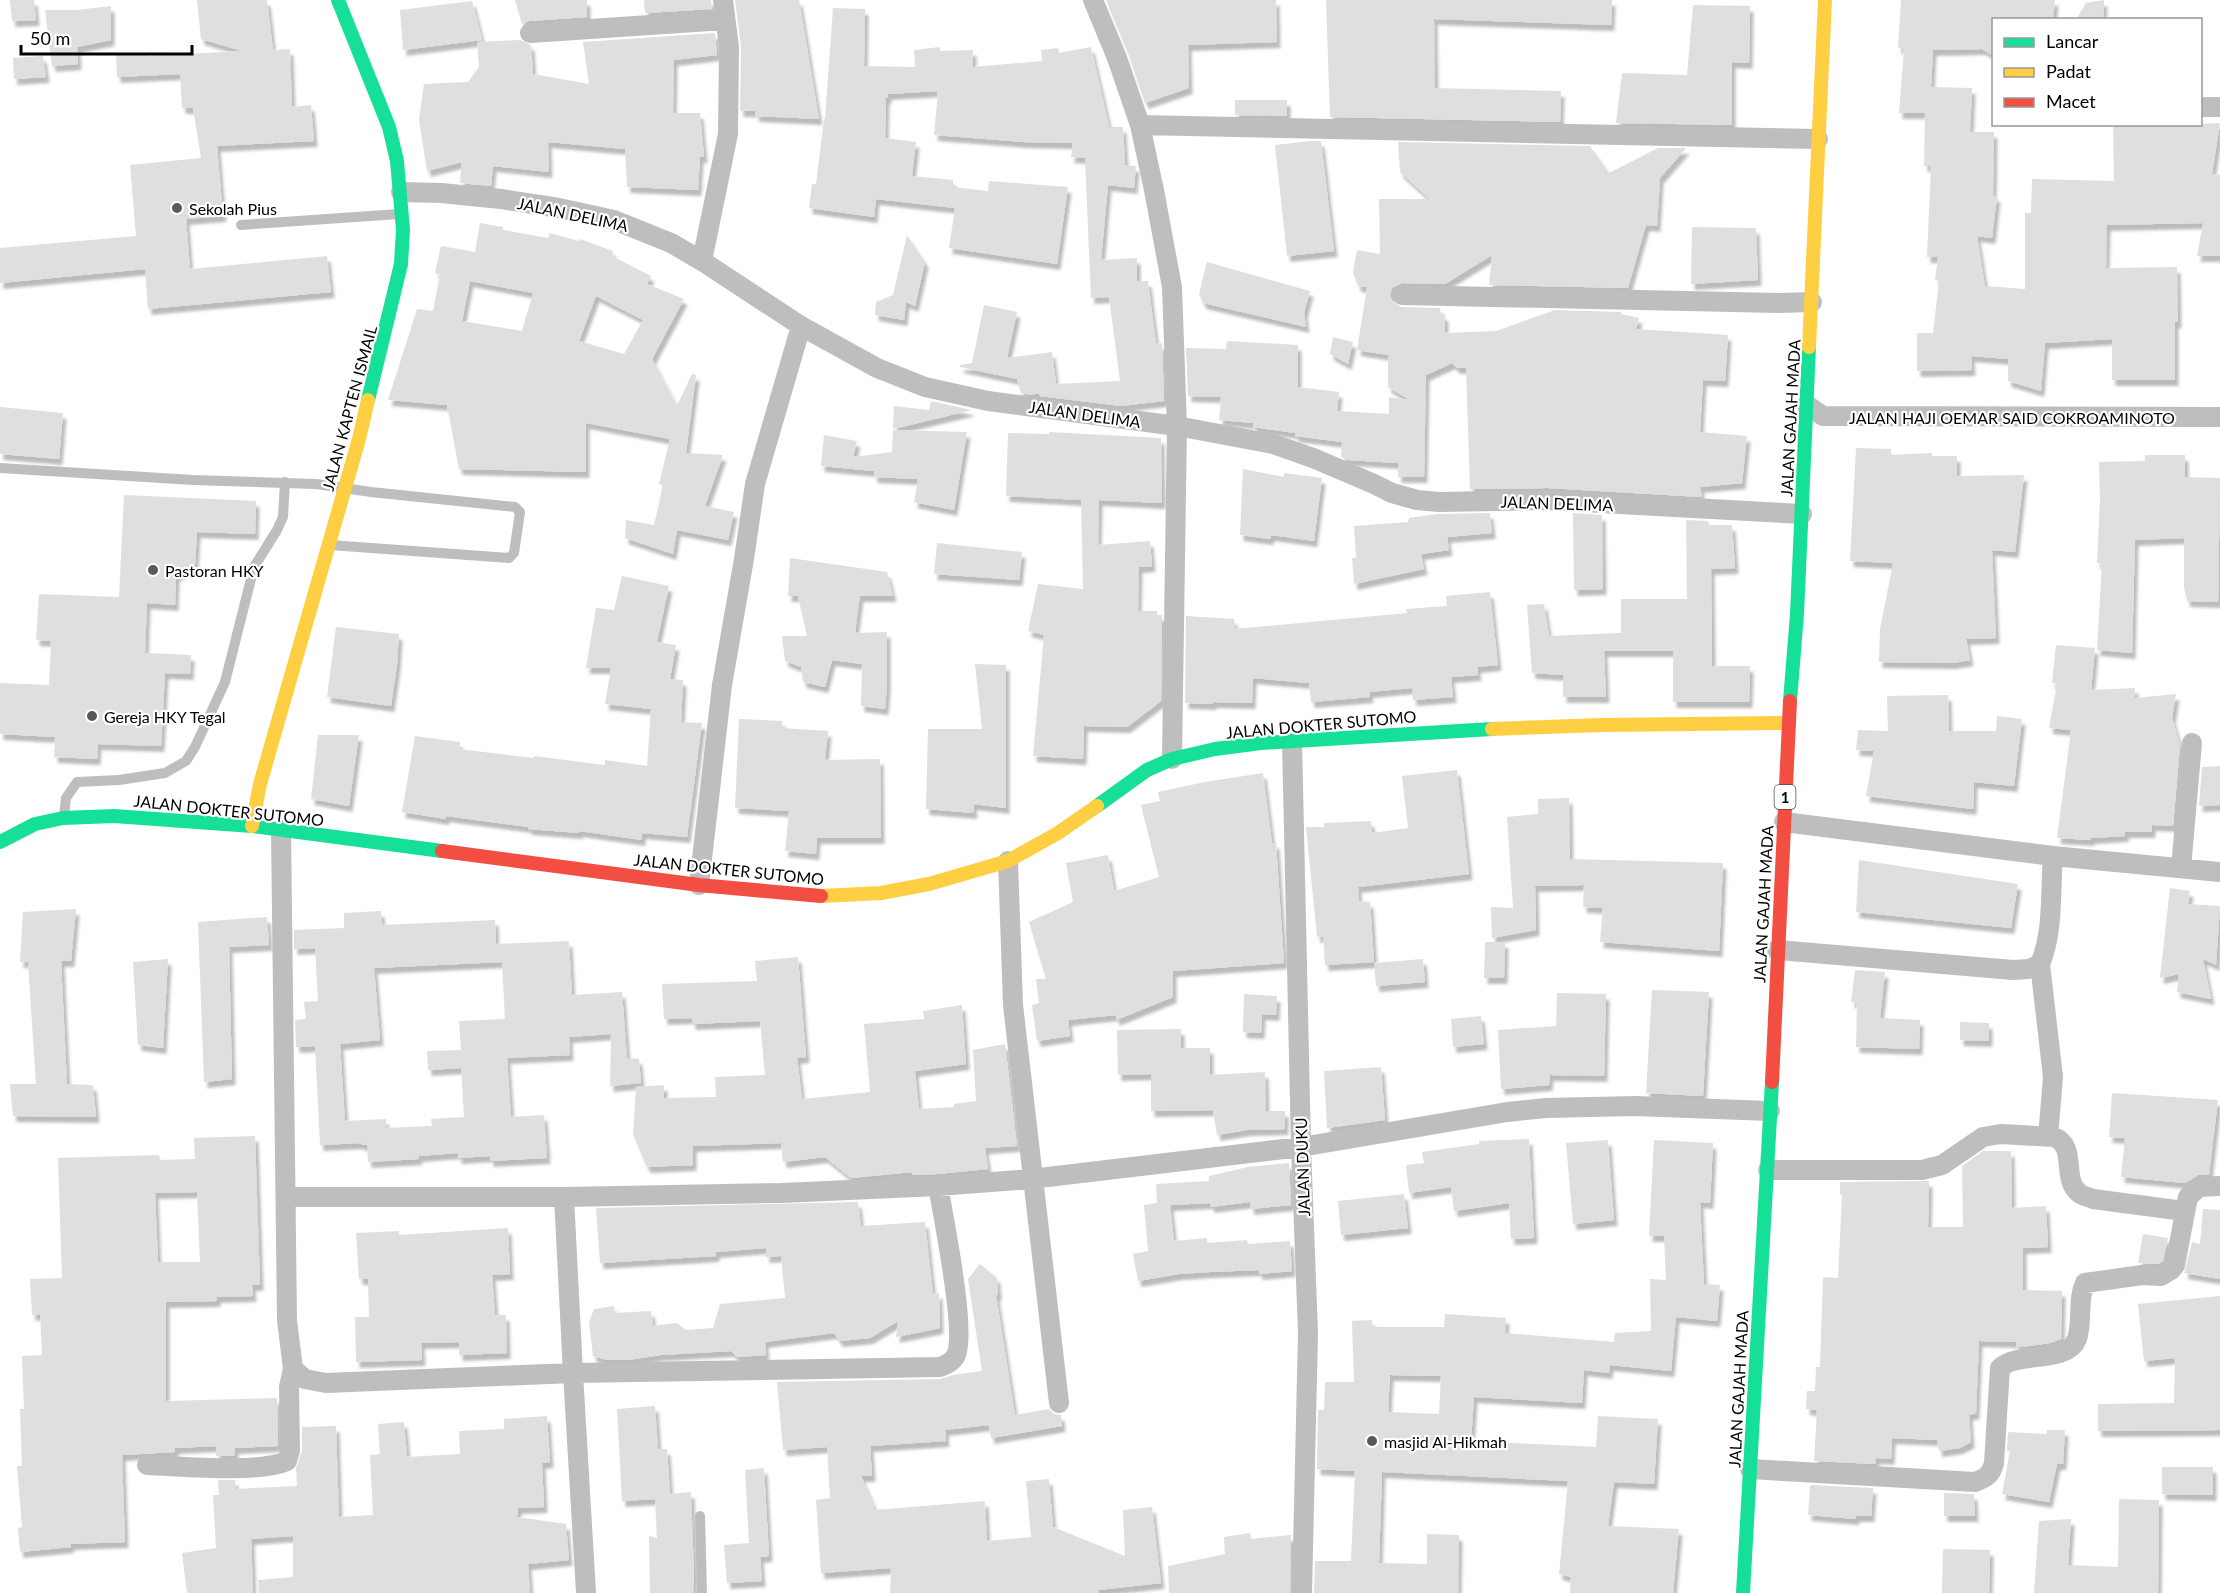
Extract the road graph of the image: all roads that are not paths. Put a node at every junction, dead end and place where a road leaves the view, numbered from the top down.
1 (338, 0) edge
2 (723, 0) edge
3 (1093, 0) edge
4 (1825, 0) edge
5 (725, 20) junction
6 (530, 33) dead end
7 (2202, 107) edge
8 (2220, 107) edge
9 (1140, 125) junction
10 (1818, 139) junction
11 (401, 192) junction
12 (402, 213) junction
13 (241, 225) dead end
14 (702, 261) junction
15 (1402, 295) dead end
16 (1812, 302) junction
17 (801, 326) junction
18 (1808, 405) junction
19 (2220, 417) edge
20 (1177, 426) junction
21 (0, 468) edge
22 (285, 482) junction
23 (345, 488) junction
24 (1802, 514) junction
25 (330, 545) junction
26 (1788, 723) junction
27 (1292, 740) junction
28 (2192, 743) dead end
29 (1172, 759) junction
30 (63, 818) junction
31 (1784, 822) junction
32 (252, 826) junction
33 (281, 830) junction
34 (0, 842) edge
35 (2053, 856) junction
36 (1008, 861) junction
37 (2181, 868) junction
38 (2220, 872) edge
39 (699, 885) junction
40 (1777, 950) junction
41 (2040, 964) junction
42 (1770, 1111) junction
43 (2048, 1137) junction
44 (1301, 1147) junction
45 (1768, 1170) junction
46 (1031, 1179) junction
47 (938, 1186) junction
48 (2220, 1186) edge
49 (287, 1197) junction
50 (564, 1197) junction
51 (2184, 1211) junction
52 (293, 1369) junction
53 (573, 1373) junction
54 (1059, 1403) dead end
55 (147, 1465) dead end
56 (1750, 1469) junction
57 (700, 1516) dead end
58 (586, 1593) edge
59 (702, 1593) edge
60 (1302, 1593) edge
61 (1743, 1593) edge

1 - 11 main road, JALAN KAPTEN ISMAIL
2 - 5 street
3 - 9 street
4 - 10 main road, JALAN GAJAH MADA / 1
5 - 6 street
5 - 14 street
7 - 8 street
9 - 10 street
9 - 20 street
10 - 16 main road, JALAN GAJAH MADA / 1
11 - 12 main road, JALAN KAPTEN ISMAIL
11 - 14 street, JALAN DELIMA
12 - 13 lane
12 - 23 main road, JALAN KAPTEN ISMAIL
14 - 17 street, JALAN DELIMA
15 - 16 street
16 - 18 main road, JALAN GAJAH MADA / 1
17 - 20 street, JALAN DELIMA
17 - 39 street
18 - 19 street, JALAN HAJI OEMAR SAID COKROAMINOTO
18 - 24 main road, JALAN GAJAH MADA / 1
20 - 24 street, JALAN DELIMA
20 - 29 street
21 - 22 lane
22 - 23 lane
22 - 30 lane
23 - 25 main road, JALAN KAPTEN ISMAIL
23 - 25 lane
24 - 26 main road, JALAN GAJAH MADA / 1
25 - 32 main road, JALAN KAPTEN ISMAIL
26 - 27 main road, JALAN DOKTER SUTOMO
26 - 31 main road, JALAN GAJAH MADA / 1
27 - 29 main road, JALAN DOKTER SUTOMO
27 - 44 street, JALAN DUKU
28 - 37 street
29 - 36 main road, JALAN DOKTER SUTOMO
30 - 32 main road, JALAN DOKTER SUTOMO
30 - 34 main road, JALAN DOKTER SUTOMO
31 - 35 street
31 - 40 main road, JALAN GAJAH MADA / 1
32 - 33 main road, JALAN DOKTER SUTOMO
33 - 39 main road, JALAN DOKTER SUTOMO
33 - 49 street
35 - 37 street
35 - 41 street
36 - 39 main road, JALAN DOKTER SUTOMO
36 - 46 street
37 - 38 street
40 - 41 street
40 - 42 main road, JALAN GAJAH MADA / 1
41 - 43 street
42 - 44 street
42 - 45 main road, JALAN GAJAH MADA / 1
43 - 45 street
43 - 51 street
44 - 46 street
44 - 60 street, JALAN DUKU
45 - 56 main road, JALAN GAJAH MADA / 1
46 - 47 street
46 - 54 street
47 - 50 street
47 - 53 street
48 - 51 street
49 - 50 street
49 - 52 street
50 - 53 street
51 - 56 street
52 - 53 street
52 - 55 street
53 - 58 street
56 - 61 main road, JALAN GAJAH MADA / 1
57 - 59 lane

